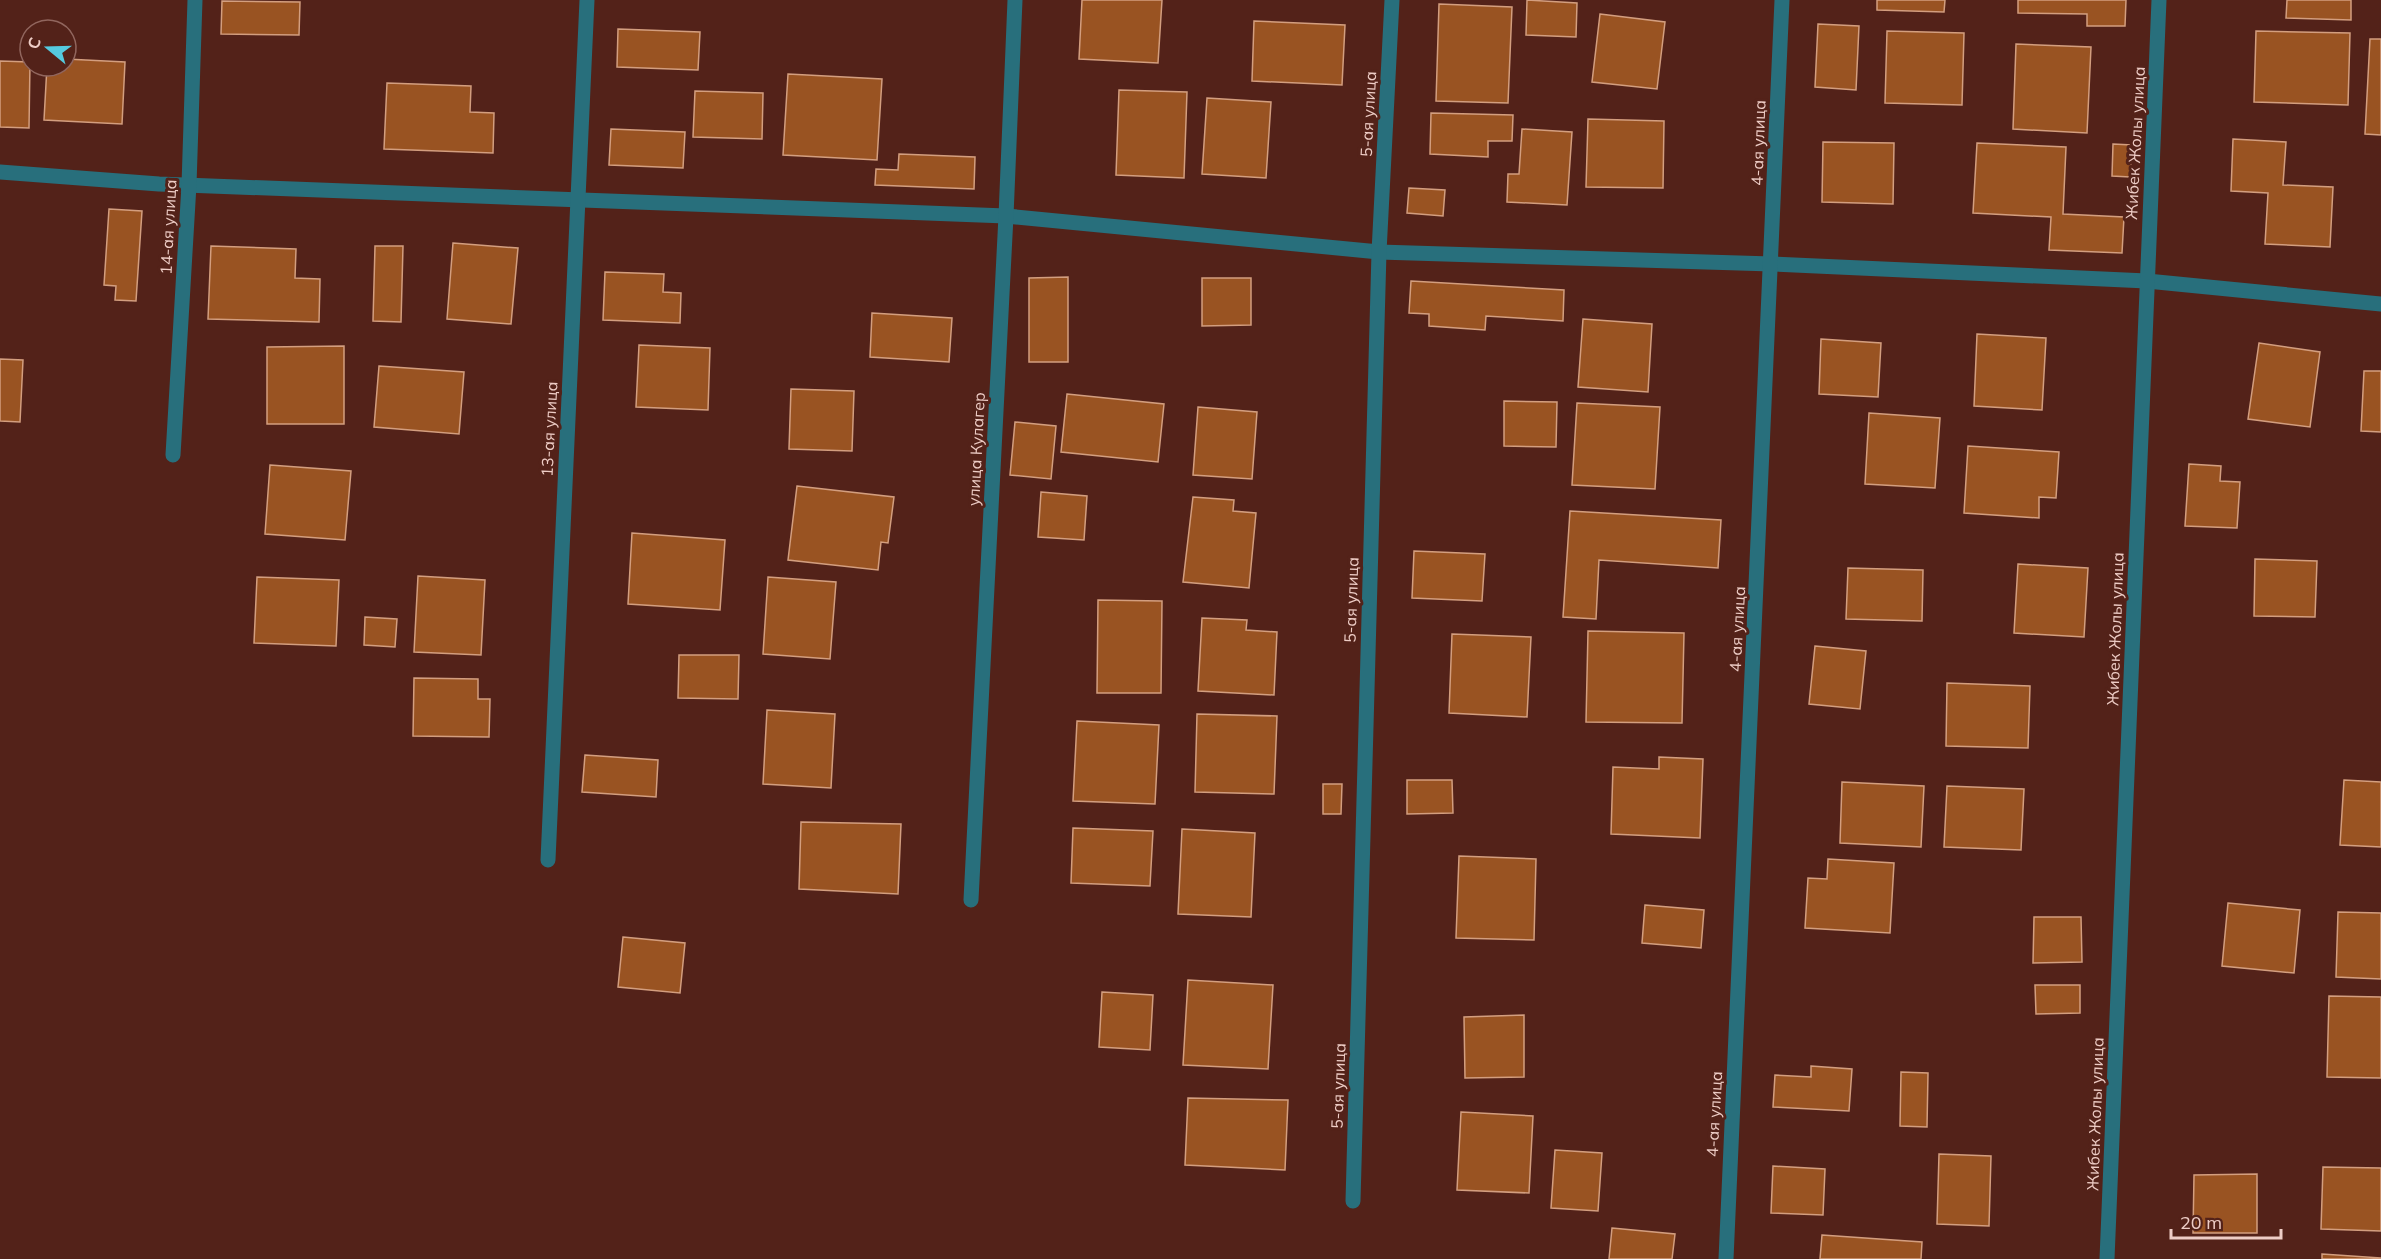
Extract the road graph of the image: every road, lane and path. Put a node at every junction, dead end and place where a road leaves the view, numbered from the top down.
1 (195, 0) edge
2 (586, 0) edge
3 (1015, 0) edge
4 (1392, 0) edge
5 (1782, 0) edge
6 (2159, 0) edge
7 (0, 172) edge
8 (189, 185) junction
9 (577, 200) junction
10 (1006, 216) junction
11 (1379, 252) junction
12 (1772, 264) junction
13 (2147, 281) junction
14 (2381, 304) edge
15 (173, 455) dead end
16 (548, 860) dead end
17 (971, 900) dead end
18 (1353, 1201) dead end
19 (1726, 1259) edge
20 (2107, 1259) edge

1 - 8 street, 14-ая улица
2 - 9 street, 13-ая улица
3 - 10 street, улица Кулагер
4 - 11 street, 5-ая улица
5 - 12 street, 4-ая улица
6 - 13 street, Жибек Жолы улица
7 - 8 street
8 - 9 street
8 - 15 street, 14-ая улица
9 - 10 street
9 - 16 street, 13-ая улица
10 - 11 street
10 - 17 street, улица Кулагер
11 - 12 street
11 - 18 street, 5-ая улица
12 - 13 street
12 - 19 street, 4-ая улица
13 - 14 street
13 - 20 street, Жибек Жолы улица

